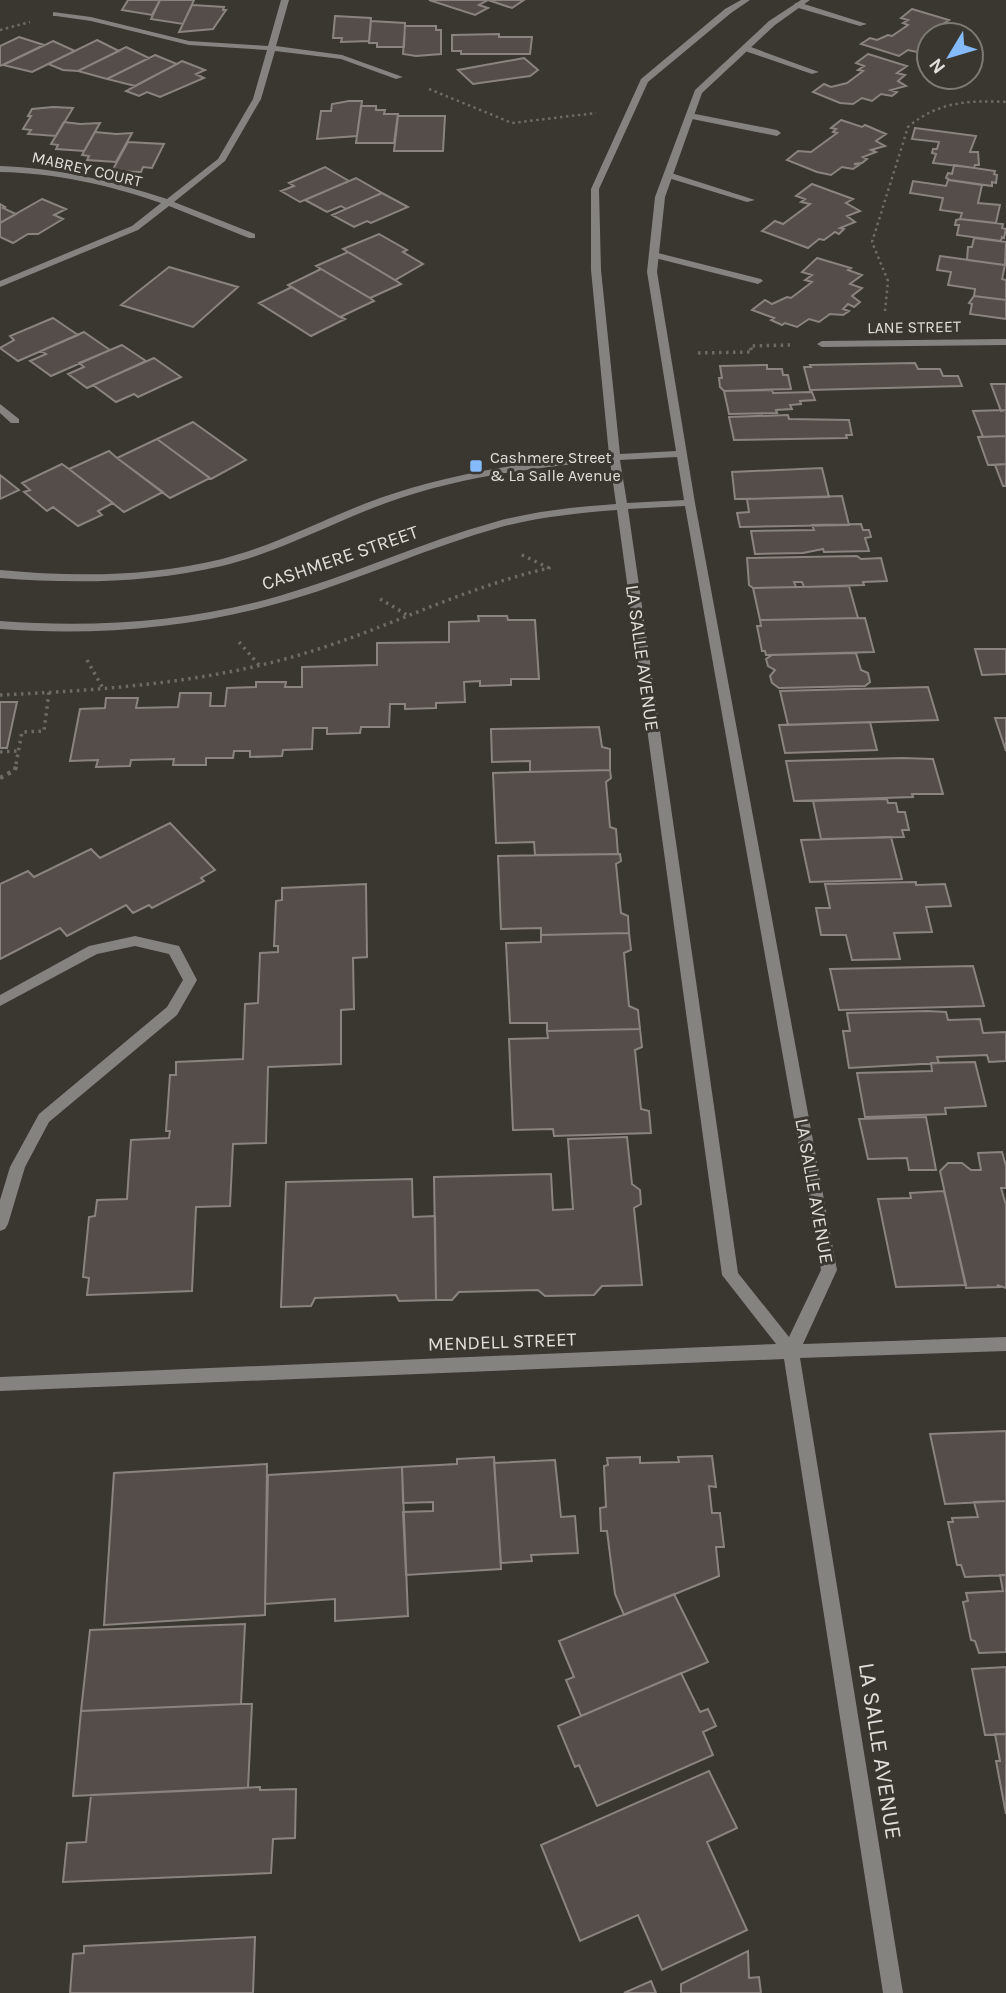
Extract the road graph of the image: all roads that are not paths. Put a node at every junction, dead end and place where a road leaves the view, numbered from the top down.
1 (285, 0) edge
2 (746, 0) edge
3 (802, 3) edge
4 (56, 15) dead end
5 (863, 24) dead end
6 (269, 48) junction
7 (745, 48) junction
8 (815, 72) dead end
9 (399, 77) road end
10 (690, 116) junction
11 (777, 133) dead end
12 (0, 169) edge
13 (668, 175) junction
14 (750, 201) dead end
15 (167, 203) junction
16 (252, 236) dead end
17 (654, 255) junction
18 (758, 281) dead end
19 (0, 284) edge
20 (1006, 342) edge
21 (822, 344) road end
22 (0, 407) edge
23 (15, 421) dead end
24 (681, 454) junction
25 (614, 457) junction
26 (690, 503) junction
27 (621, 506) junction
28 (0, 574) edge
29 (0, 625) edge
30 (0, 1000) edge
31 (0, 1224) edge
32 (1006, 1344) edge
33 (791, 1351) junction
34 (0, 1384) edge
35 (893, 1993) edge

1 - 6 street
2 - 25 street, LA SALLE AVENUE
3 - 5 street
3 - 7 street, LA SALLE AVENUE
4 - 6 street
6 - 9 street
6 - 15 street
7 - 8 street
7 - 10 street, LA SALLE AVENUE
10 - 11 street
10 - 13 street, LA SALLE AVENUE
12 - 15 street, MABREY COURT
13 - 14 street
13 - 17 street, LA SALLE AVENUE
15 - 16 street, MABREY COURT
15 - 19 street
17 - 18 street
17 - 24 street, LA SALLE AVENUE
20 - 21 street, LANE STREET
22 - 23 street
24 - 25 street, CASHMERE STREET
24 - 26 street, LA SALLE AVENUE
25 - 27 street, LA SALLE AVENUE
25 - 28 street, CASHMERE STREET
26 - 27 street, CASHMERE STREET
26 - 33 street, LA SALLE AVENUE
27 - 29 street, CASHMERE STREET
27 - 33 street, LA SALLE AVENUE
30 - 31 street
32 - 33 street, MENDELL STREET
33 - 34 street, MENDELL STREET
33 - 35 street, LA SALLE AVENUE

